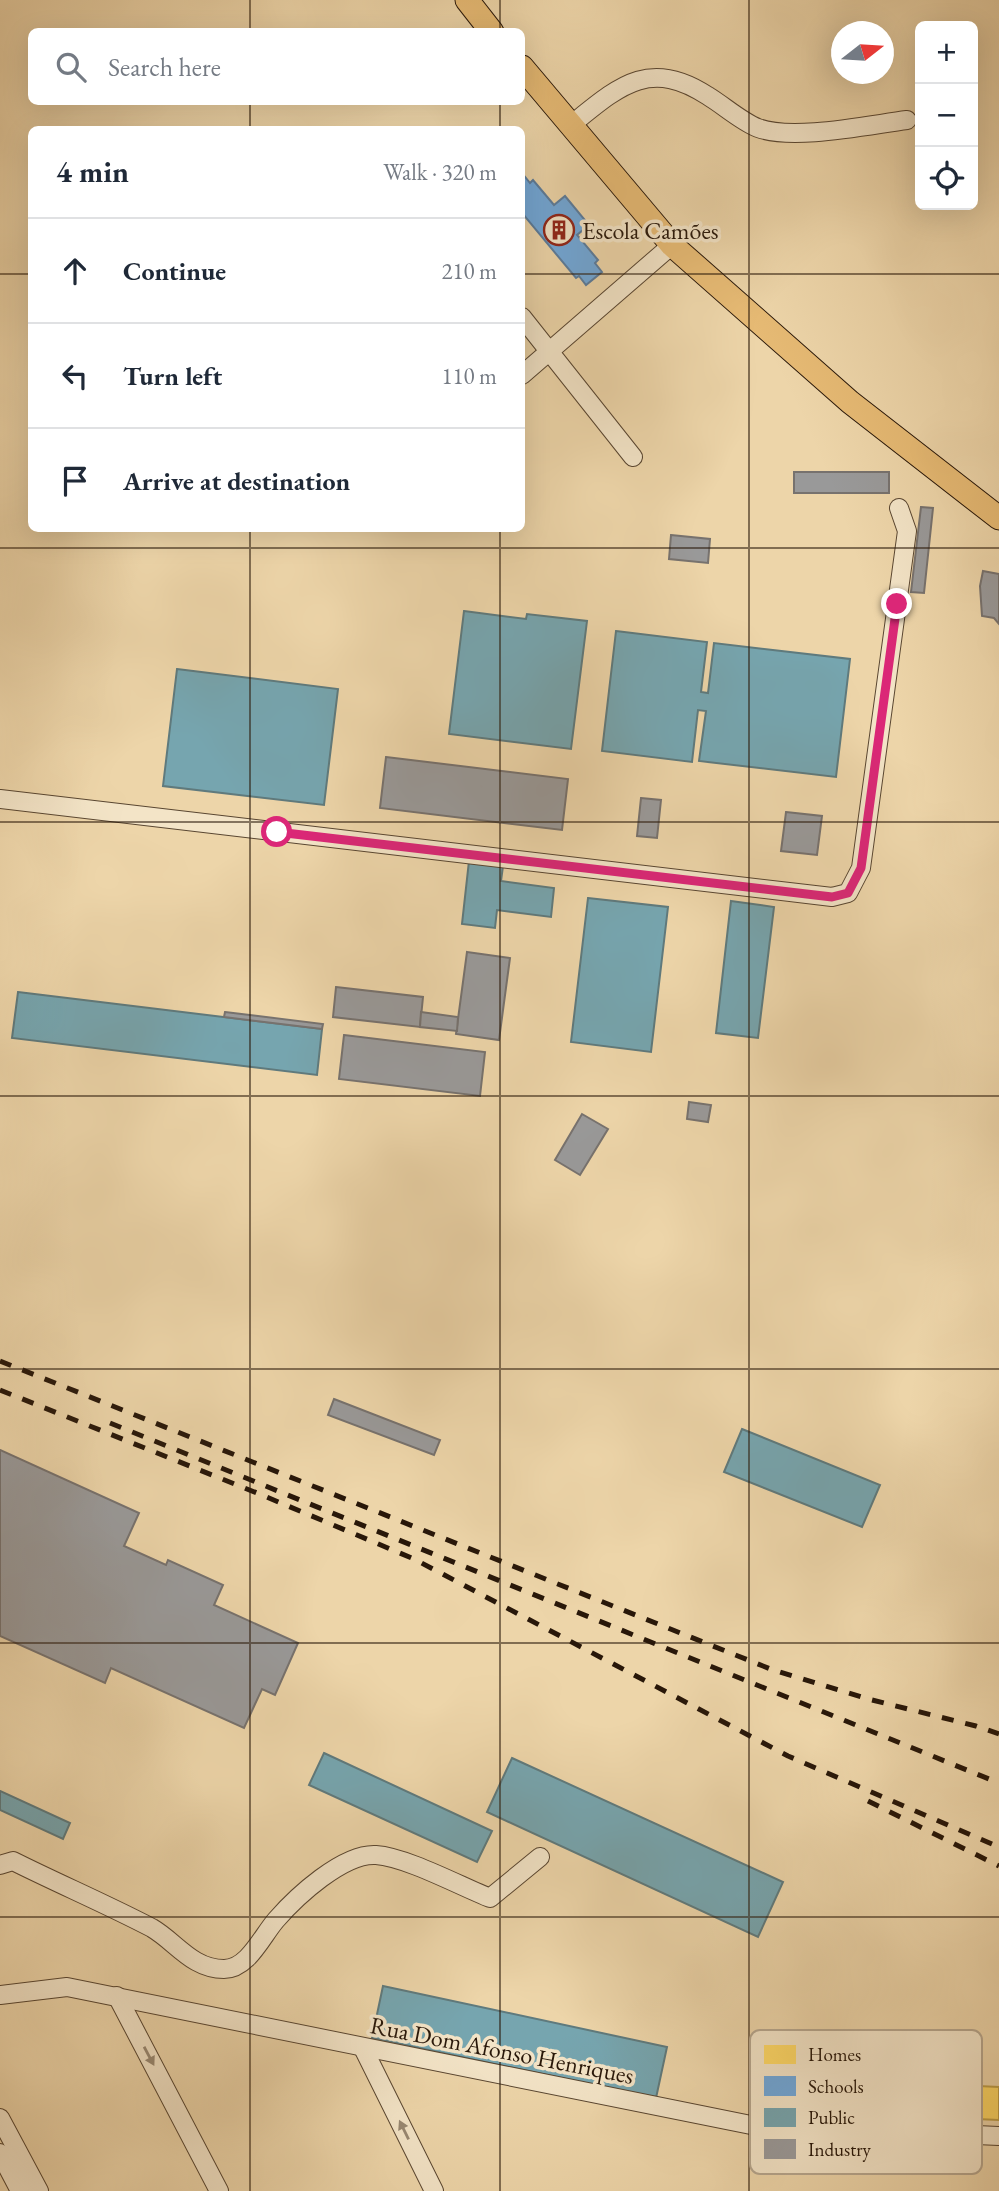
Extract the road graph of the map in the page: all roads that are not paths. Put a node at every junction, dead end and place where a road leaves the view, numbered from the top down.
1 (467, 0) edge
2 (489, 28) edge
3 (525, 71) edge
4 (907, 120) dead end
5 (570, 125) junction
6 (672, 246) junction
7 (525, 321) edge
8 (550, 351) junction
9 (525, 372) edge
10 (633, 457) dead end
11 (899, 508) dead end
12 (999, 518) edge
13 (0, 799) edge
14 (540, 1857) dead end
15 (0, 1865) edge
16 (0, 1995) edge
17 (117, 1996) junction
18 (363, 2048) junction
19 (0, 2121) edge
20 (750, 2125) edge
21 (0, 2153) edge
22 (20, 2191) edge
23 (39, 2191) edge
24 (219, 2191) edge
25 (434, 2191) edge

1 - 2 main road
3 - 5 main road
4 - 5 street
5 - 6 main road
6 - 8 street
6 - 12 main road
7 - 8 street
8 - 9 street
8 - 10 street
11 - 13 street
14 - 15 street
16 - 17 street, Rua Dom Afonso Henriques
17 - 18 street, Rua Dom Afonso Henriques
17 -> 24 street
18 - 20 street, Rua Dom Afonso Henriques
25 -> 18 street
19 - 23 street
21 - 22 street

